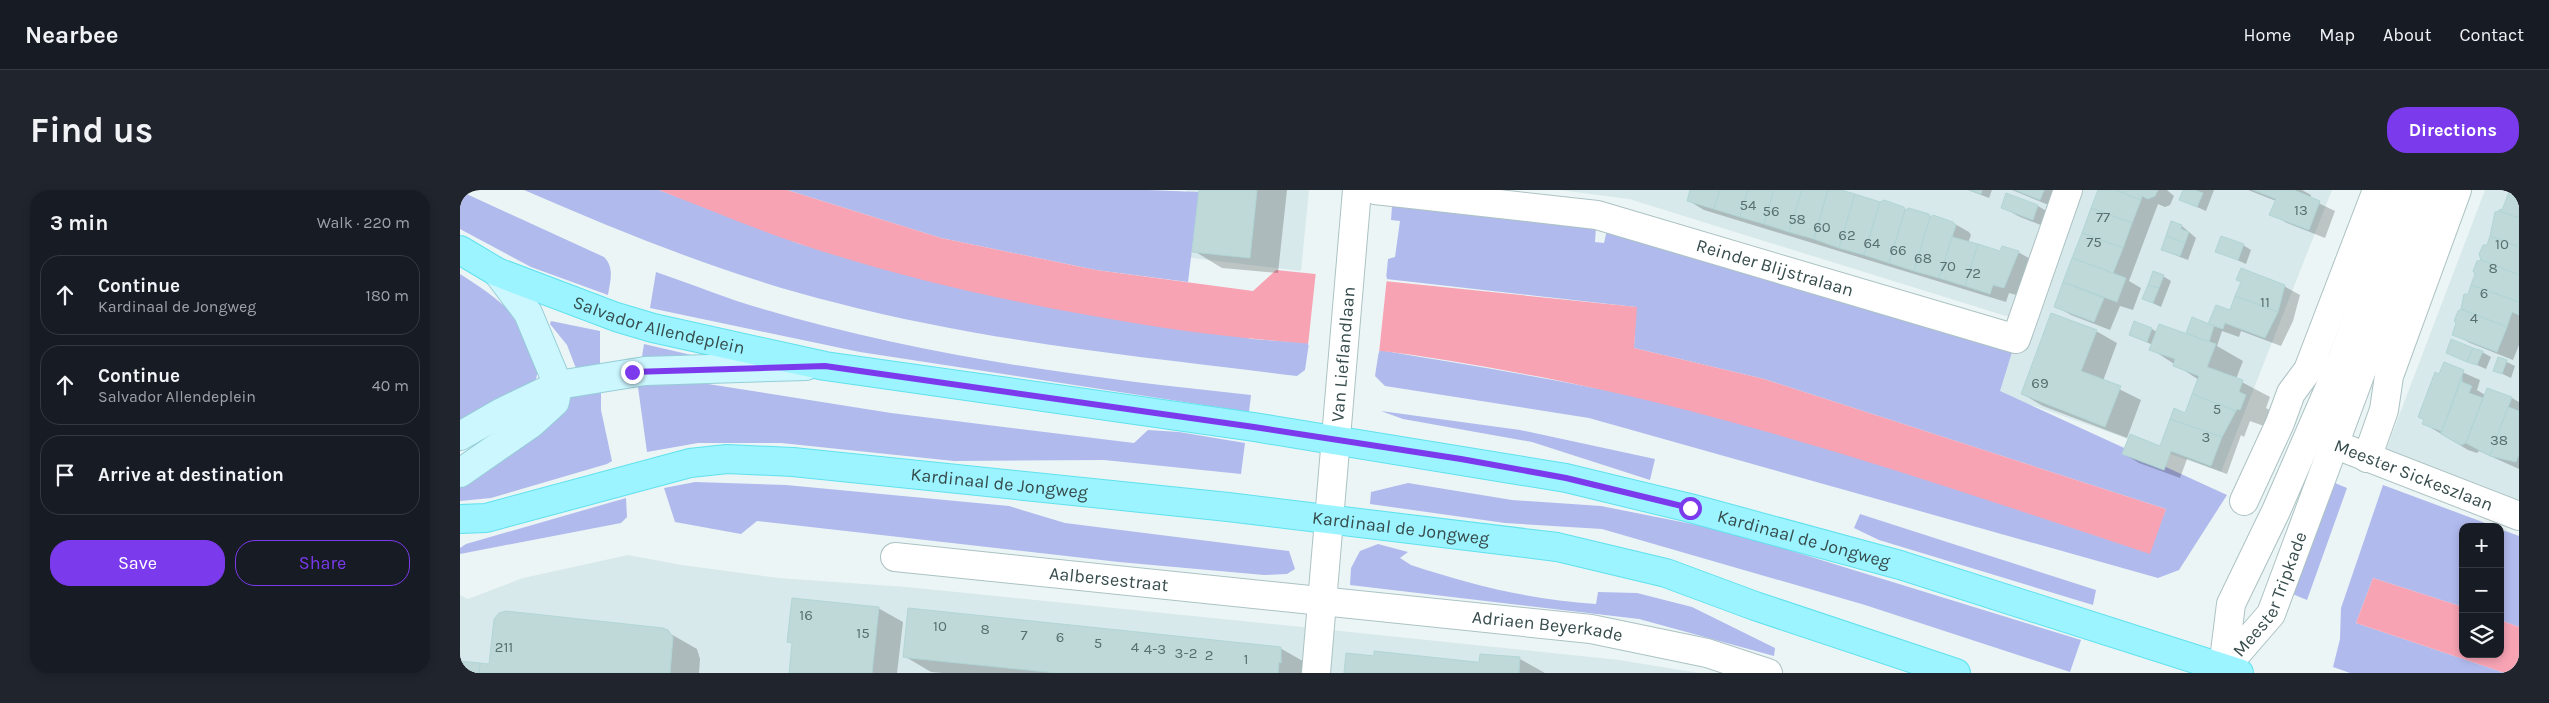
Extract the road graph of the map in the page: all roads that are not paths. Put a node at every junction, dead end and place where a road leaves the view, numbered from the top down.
1 (1357, 190) edge
2 (1375, 190) edge
3 (2068, 190) edge
4 (2377, 190) edge
5 (2406, 190) edge
6 (2429, 190) edge
7 (2458, 190) edge
8 (460, 250) edge
9 (497, 272) junction
10 (2312, 361) junction
11 (825, 366) junction
12 (2388, 376) junction
13 (558, 385) junction
14 (2339, 394) junction
15 (460, 436) edge
16 (2321, 439) junction
17 (1336, 440) junction
18 (2367, 458) junction
19 (460, 473) edge
20 (2244, 501) dead end
21 (2519, 516) edge
22 (473, 519) edge
23 (1331, 519) junction
24 (460, 527) edge
25 (896, 557) dead end
26 (1323, 601) junction
27 (2227, 671) edge
28 (1316, 673) edge
29 (1768, 673) edge
30 (1956, 673) edge

1 - 17 street, Van Lieflandlaan
2 - 3 street, Reinder Blijstralaan
4 - 10 street
5 - 14 street, Meester Tripkade
6 - 14 street, Meester Tripkade
7 - 12 street
8 - 9 main road, Salvador Allendeplein
9 - 11 main road, Salvador Allendeplein
9 - 13 main road, Salvador Allendeplein
10 - 14 street
10 - 20 street
11 - 13 main road, Salvador Allendeplein
11 - 17 main road, Kardinaal de Jongweg
12 - 14 street
12 - 18 street
13 - 15 main road, Salvador Allendeplein
13 - 19 main road
14 - 16 street, Meester Tripkade
16 - 18 street, Meester Sickeszlaan
16 - 27 street, Meester Tripkade
16 - 27 street, Meester Tripkade
17 - 23 street, Van Lieflandlaan
17 - 27 main road, Kardinaal de Jongweg
18 - 21 street, Meester Sickeszlaan
22 - 23 main road, Kardinaal de Jongweg
22 - 24 main road
23 - 26 street, Van Lieflandlaan
23 - 30 main road, Kardinaal de Jongweg
25 - 26 street, Aalbersestraat
26 - 28 street, Van Lieflandlaan
26 - 29 street, Adriaen Beyerkade

